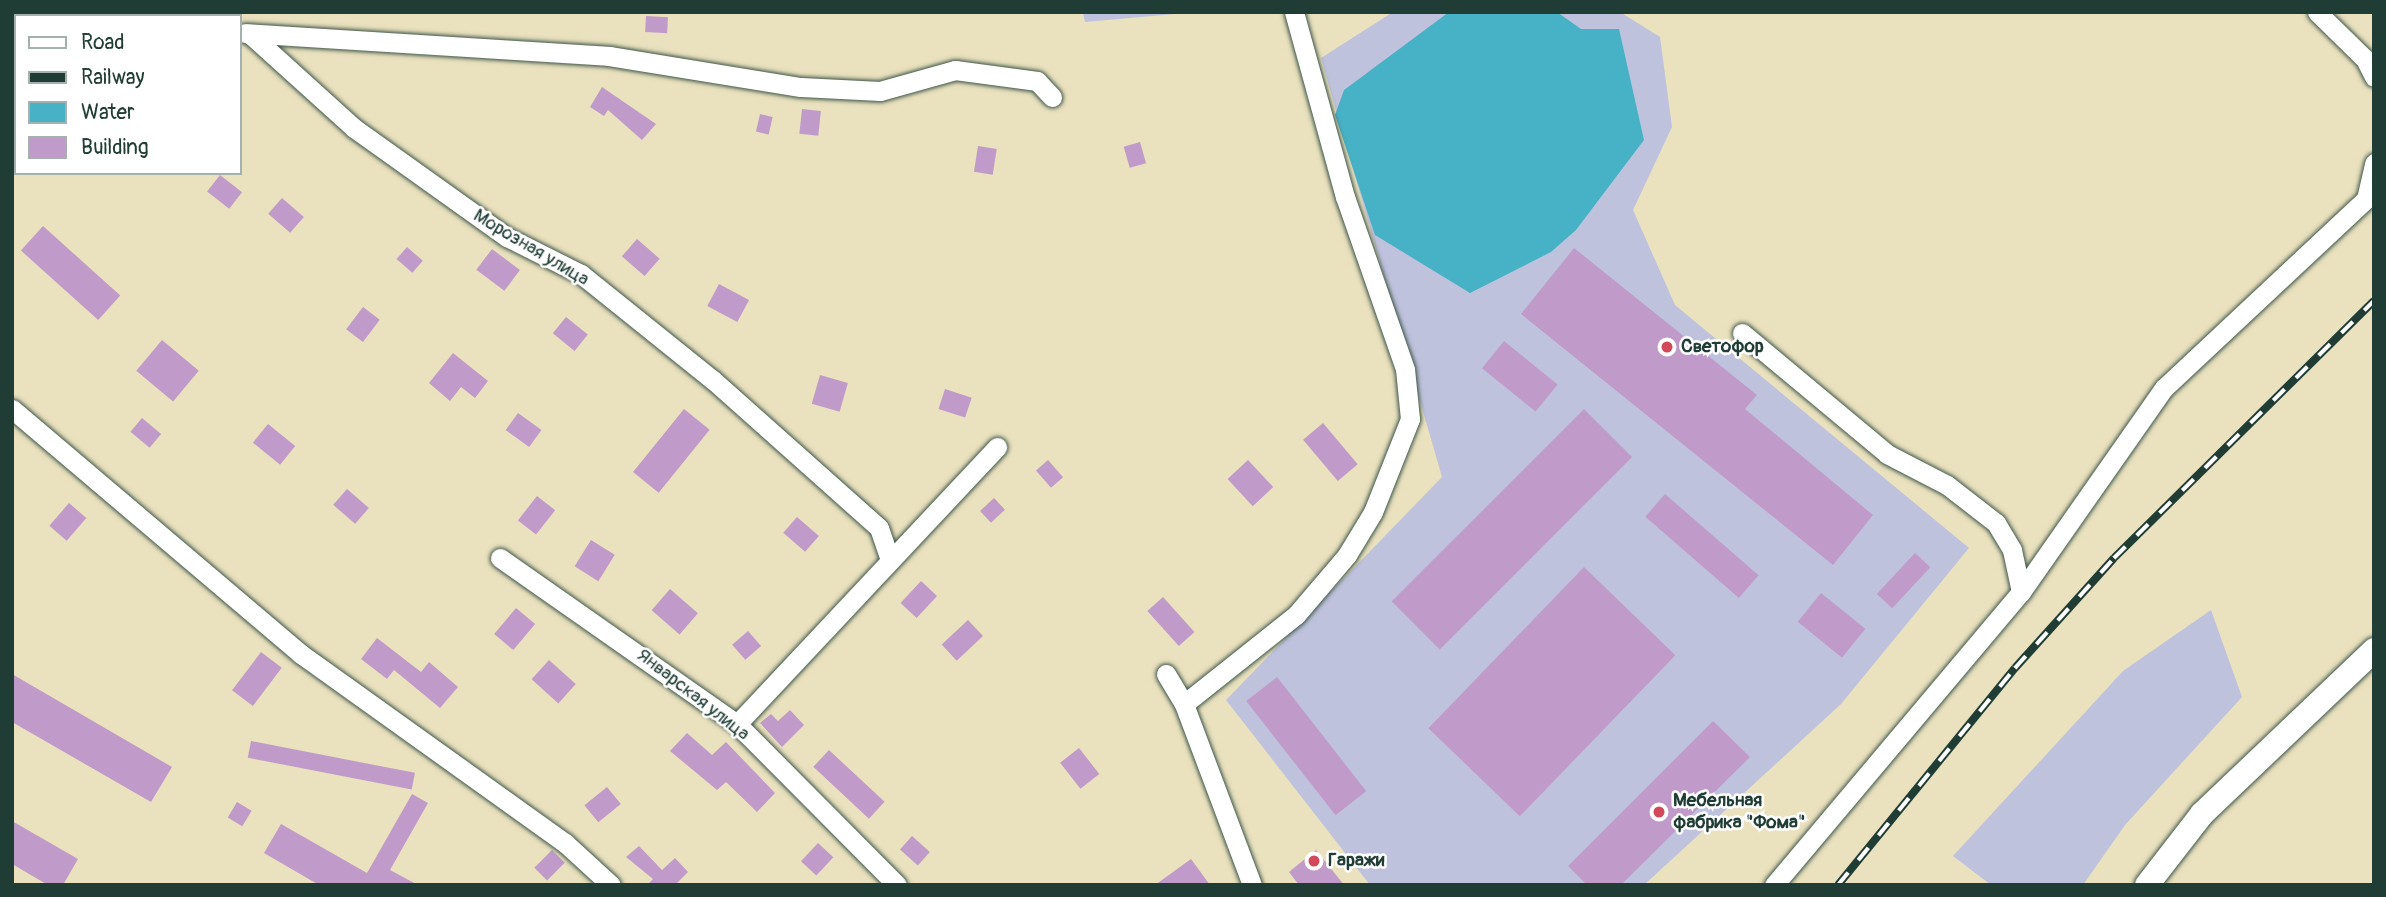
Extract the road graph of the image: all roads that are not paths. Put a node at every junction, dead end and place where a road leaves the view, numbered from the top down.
1 (1294, 12) edge
2 (2317, 12) edge
3 (245, 33) edge
4 (2374, 78) edge
5 (1052, 97) dead end
6 (2374, 163) edge
7 (2370, 197) edge
8 (1742, 333) dead end
9 (12, 409) edge
10 (997, 447) dead end
11 (500, 558) dead end
12 (890, 560) junction
13 (2021, 592) junction
14 (2374, 650) edge
15 (1166, 674) dead end
16 (1184, 704) junction
17 (737, 724) junction
18 (611, 885) edge
19 (897, 885) edge
20 (1252, 885) edge
21 (1774, 885) edge
22 (2147, 885) edge

1 - 16 street
2 - 4 street
3 - 5 street
3 - 12 street, Морозная улица
6 - 7 street
7 - 13 street
8 - 13 street
9 - 18 street
10 - 12 street
11 - 17 street, Январская улица
12 - 17 street
13 - 21 street
14 - 22 main road
15 - 16 street
16 - 20 street
17 - 19 street, Январская улица

